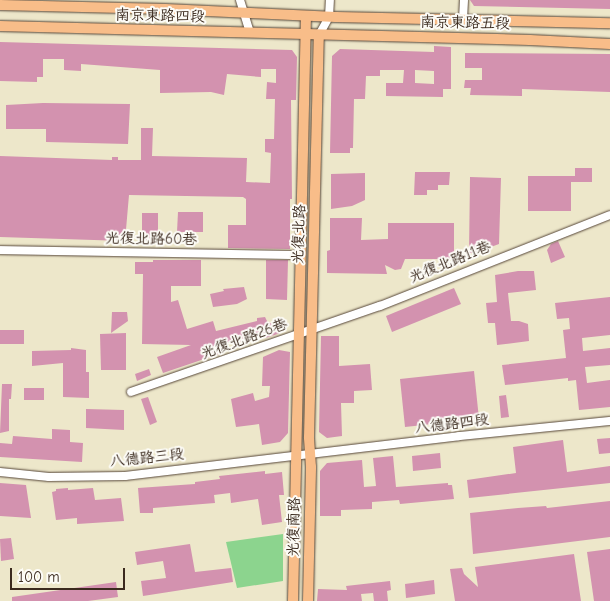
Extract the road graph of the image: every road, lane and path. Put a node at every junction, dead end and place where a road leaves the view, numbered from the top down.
1 (240, 0) edge
2 (330, 0) edge
3 (464, 0) edge
4 (138, 4) edge
5 (0, 5) edge
6 (244, 14) junction
7 (306, 16) junction
8 (329, 17) junction
9 (463, 19) junction
10 (610, 23) edge
11 (0, 26) edge
12 (250, 33) junction
13 (305, 34) junction
14 (319, 35) junction
15 (610, 44) edge
16 (610, 215) edge
17 (0, 250) edge
18 (301, 255) junction
19 (312, 329) junction
20 (300, 334) junction
21 (131, 392) dead end
22 (610, 421) edge
23 (310, 454) junction
24 (297, 455) junction
25 (0, 472) edge
26 (293, 601) edge
27 (308, 601) edge

1 - 6 street
2 - 8 street
3 - 9 street
4 - 5 main road, 南京東路四段
4 - 6 main road, 南京東路四段
6 - 7 main road, 南京東路四段
6 - 12 street
7 - 8 main road, 南京東路四段
7 - 13 main road, 光復北路
8 - 9 main road, 南京東路五段
8 - 14 street, 光復北路
9 - 10 main road, 南京東路五段
11 - 12 main road, 南京東路四段
12 - 13 main road, 南京東路四段
13 - 14 main road, 南京東路四段
13 - 18 main road, 光復北路
14 - 15 main road, 南京東路五段
14 - 19 main road, 光復北路
16 - 19 street, 光復北路11巷
17 - 18 street, 光復北路60巷
18 - 20 main road, 光復北路
19 - 20 street, 光復北路11巷
19 - 23 main road, 光復北路
20 - 21 street, 光復北路26巷
20 - 24 main road, 光復北路
22 - 23 street, 八德路四段
23 - 24 street, 八德路四段
23 - 27 main road, 光復南路
24 - 25 street, 八德路三段
24 - 26 main road, 光復南路

